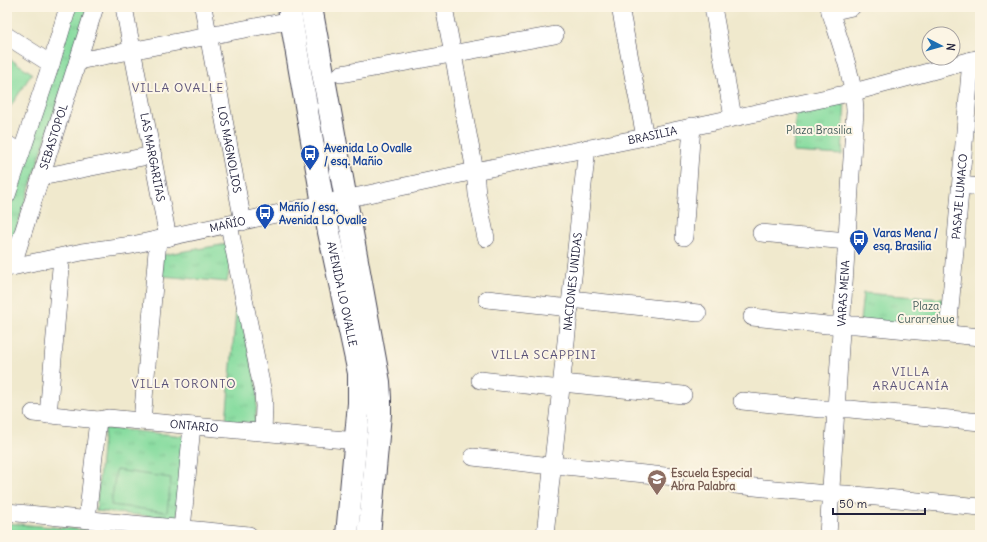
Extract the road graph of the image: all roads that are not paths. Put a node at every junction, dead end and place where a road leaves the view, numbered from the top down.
1 (68, 7) edge
2 (95, 7) edge
3 (124, 7) edge
4 (203, 7) edge
5 (311, 7) edge
6 (444, 7) edge
7 (620, 7) edge
8 (713, 7) edge
9 (852, 7) edge
10 (830, 10) edge
11 (290, 14) edge
12 (555, 35) dead end
13 (7, 36) edge
14 (208, 36) junction
15 (132, 51) junction
16 (453, 54) junction
17 (975, 59) edge
18 (78, 61) junction
19 (51, 64) junction
20 (341, 74) dead end
21 (854, 92) junction
22 (733, 117) junction
23 (692, 126) junction
24 (644, 136) junction
25 (14, 148) edge
26 (587, 148) junction
27 (153, 155) junction
28 (475, 171) junction
29 (41, 177) junction
30 (960, 185) junction
31 (980, 187) edge
32 (7, 194) edge
33 (346, 199) junction
34 (324, 204) junction
35 (236, 223) junction
36 (761, 233) dead end
37 (684, 237) dead end
38 (486, 238) dead end
39 (163, 239) junction
40 (847, 241) junction
41 (132, 245) junction
42 (61, 268) junction
43 (9, 271) edge
44 (487, 299) dead end
45 (570, 304) junction
46 (698, 313) dead end
47 (752, 317) dead end
48 (841, 325) junction
49 (948, 333) junction
50 (980, 337) edge
51 (480, 380) dead end
52 (561, 386) junction
53 (683, 395) dead end
54 (742, 401) dead end
55 (836, 409) junction
56 (98, 420) junction
57 (142, 421) junction
58 (980, 422) edge
59 (192, 426) junction
60 (263, 432) junction
61 (356, 441) junction
62 (473, 458) dead end
63 (553, 466) junction
64 (675, 477) dead end
65 (735, 485) dead end
66 (831, 494) junction
67 (980, 507) edge
68 (7, 512) edge
69 (87, 519) junction
70 (182, 529) junction
71 (249, 535) edge
72 (347, 535) edge
73 (369, 535) edge
74 (545, 535) edge
75 (828, 535) edge

1 - 19 street
2 - 18 street, SEBASTOPOL
3 - 15 street, LAS MARGARITAS
4 - 14 street, LOS MAGNOLIOS
5 - 33 main road, AVENIDA LO OVALLE
6 - 16 street
7 - 24 street
8 - 22 street
9 - 10 street
10 - 21 street, VARAS MENA
11 - 14 street
11 - 34 main road, AVENIDA LO OVALLE
12 - 16 street
13 - 19 street
14 - 15 street
14 - 35 street, LOS MAGNOLIOS
15 - 18 street
15 - 27 street, LAS MARGARITAS
16 - 20 street
16 - 28 street
17 - 21 street, BRASILIA
17 - 30 street, PASAJE LUMACO
18 - 29 street, SEBASTOPOL
19 - 25 street
21 - 22 street, BRASILIA
21 - 40 street, VARAS MENA
22 - 23 street, BRASILIA
23 - 24 street, BRASILIA
23 - 37 street
24 - 26 street, BRASILIA
25 - 32 street
26 - 28 street, BRASILIA
26 - 45 street, NACIONES UNIDAS
27 - 29 street
27 - 39 street, LAS MARGARITAS
28 - 33 street, BRASILIA
28 - 38 street
29 - 43 street, SEBASTOPOL
30 - 31 street
30 - 49 street, PASAJE LUMACO
33 - 34 street, BRASILIA
33 - 73 main road, AVENIDA LO OVALLE
34 - 35 street, MAÑÍO
34 - 61 main road, AVENIDA LO OVALLE
35 - 39 street, MAÑÍO
35 - 60 street, LOS MAGNOLIOS
36 - 40 street
39 - 41 street, MAÑÍO
39 - 57 street, LAS MARGARITAS
40 - 48 street, VARAS MENA
41 - 42 street, MAÑÍO
41 - 43 street, MAÑÍO
42 - 43 street, MAÑÍO
42 - 56 street, ONTARIO
44 - 45 street
45 - 46 street
45 - 52 street, NACIONES UNIDAS
47 - 48 street
48 - 49 street
48 - 55 street, VARAS MENA
49 - 50 street
51 - 52 street
52 - 53 street
52 - 63 street, NACIONES UNIDAS
54 - 55 street
55 - 58 street
55 - 66 street, VARAS MENA
56 - 57 street, ONTARIO
56 - 69 street
57 - 59 street, ONTARIO
59 - 60 street, ONTARIO
59 - 70 street
60 - 61 street, ONTARIO
61 - 72 main road, AVENIDA LO OVALLE
62 - 63 street
63 - 64 street
63 - 74 street, NACIONES UNIDAS
65 - 66 street
66 - 67 street
66 - 75 street, VARAS MENA
68 - 69 street
69 - 70 street
70 - 71 street

